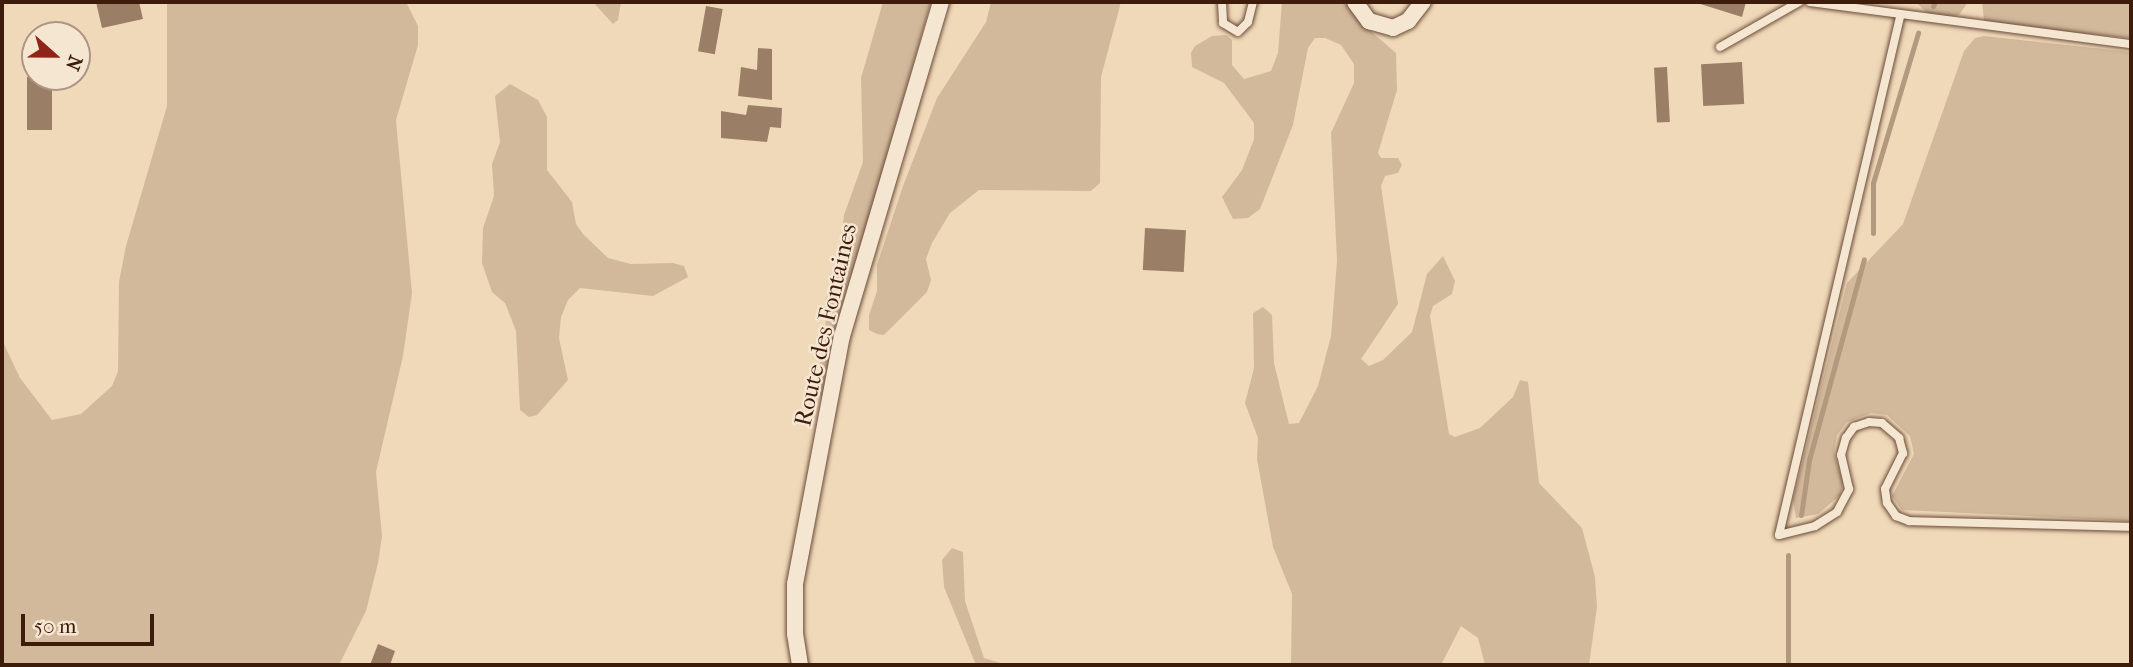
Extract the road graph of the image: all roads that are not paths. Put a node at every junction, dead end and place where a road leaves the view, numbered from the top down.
1 (941, 2) edge
2 (1222, 2) edge
3 (1253, 2) edge
4 (1355, 2) edge
5 (1423, 2) edge
6 (1799, 2) edge
7 (1810, 2) edge
8 (1900, 17) junction
9 (2131, 44) edge
10 (1720, 47) dead end
11 (2131, 527) edge
12 (800, 665) edge

1 - 12 street, Route des Fontaines
2 - 3 lane
4 - 5 street
6 - 10 lane
7 - 8 lane
8 - 9 lane
8 - 11 lane

